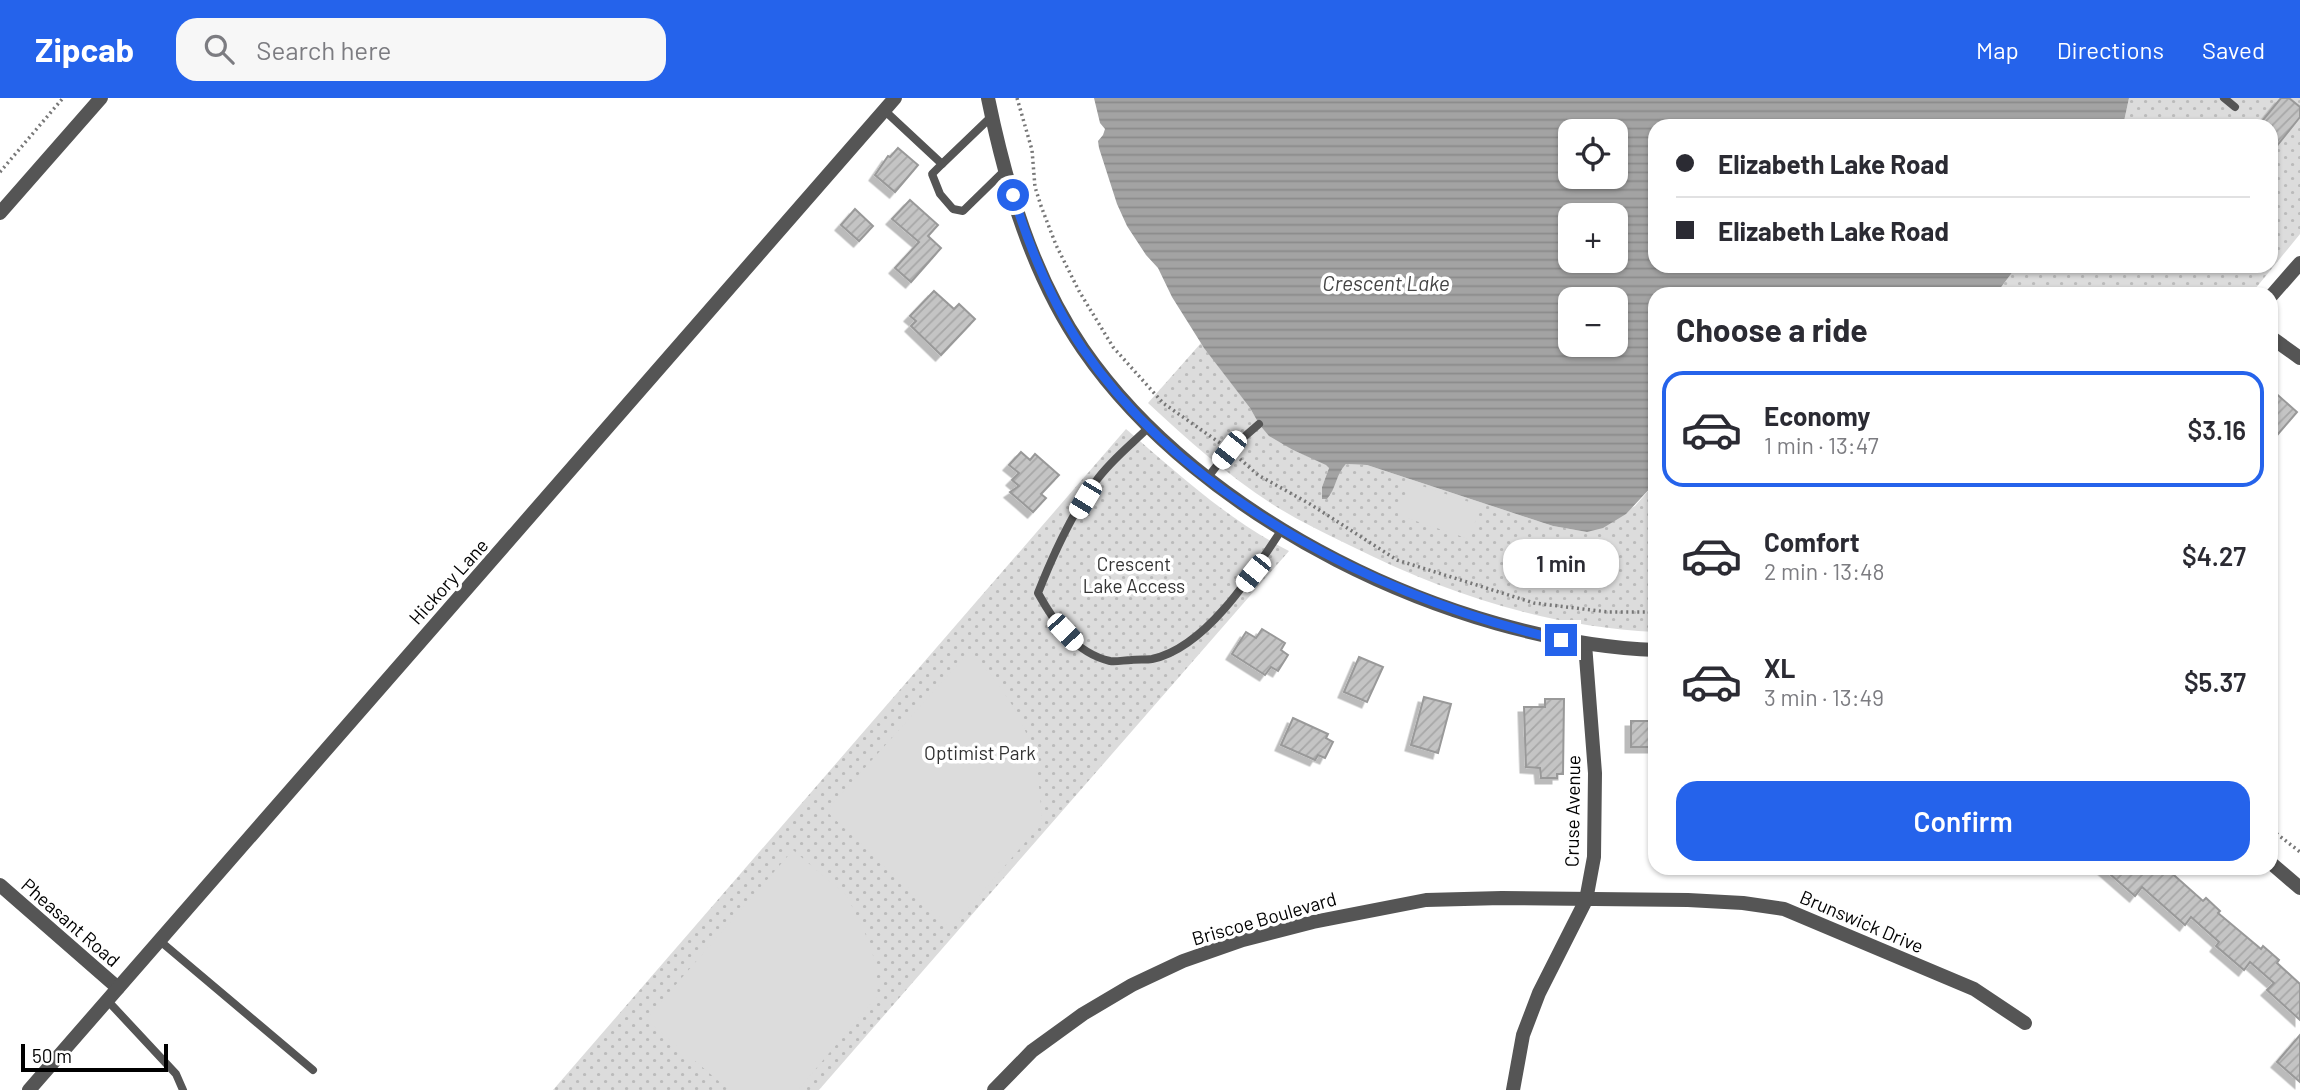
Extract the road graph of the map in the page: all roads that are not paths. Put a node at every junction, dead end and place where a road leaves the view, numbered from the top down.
1 (100, 98) edge
2 (895, 98) edge
3 (988, 98) edge
4 (2224, 98) edge
5 (2235, 107) dead end
6 (884, 110) junction
7 (992, 116) junction
8 (942, 164) junction
9 (1005, 170) junction
10 (0, 213) edge
11 (2300, 264) edge
12 (2278, 288) edge
13 (2278, 342) edge
14 (2300, 358) edge
15 (1259, 424) dead end
16 (1150, 426) junction
17 (1208, 477) junction
18 (1282, 529) junction
19 (1585, 644) junction
20 (1648, 649) edge
21 (2278, 869) edge
22 (0, 885) edge
23 (2300, 888) edge
24 (1586, 900) junction
25 (160, 941) junction
26 (118, 988) junction
27 (107, 1000) junction
28 (2025, 1023) dead end
29 (313, 1070) dead end
30 (29, 1090) edge
31 (183, 1090) edge
32 (994, 1090) edge
33 (1513, 1090) edge

1 - 10 street
2 - 6 street, Hickory Lane
3 - 7 street
4 - 5 lane
6 - 8 lane
6 - 25 street, Hickory Lane
7 - 8 lane
7 - 9 street
8 - 9 lane
9 - 16 street
11 - 12 street
13 - 14 street
15 - 17 lane
16 - 17 street
16 - 18 lane
17 - 18 street
18 - 19 street
19 - 20 street
19 - 24 street, Cruse Avenue
21 - 23 street
22 - 26 street, Pheasant Road
24 - 28 street, Brunswick Drive
24 - 32 street, Briscoe Boulevard
24 - 33 street, Cruse Avenue
25 - 26 street, Hickory Lane
25 - 29 lane
26 - 27 street, Hickory Lane
27 - 30 street, Hickory Lane
27 - 31 lane

